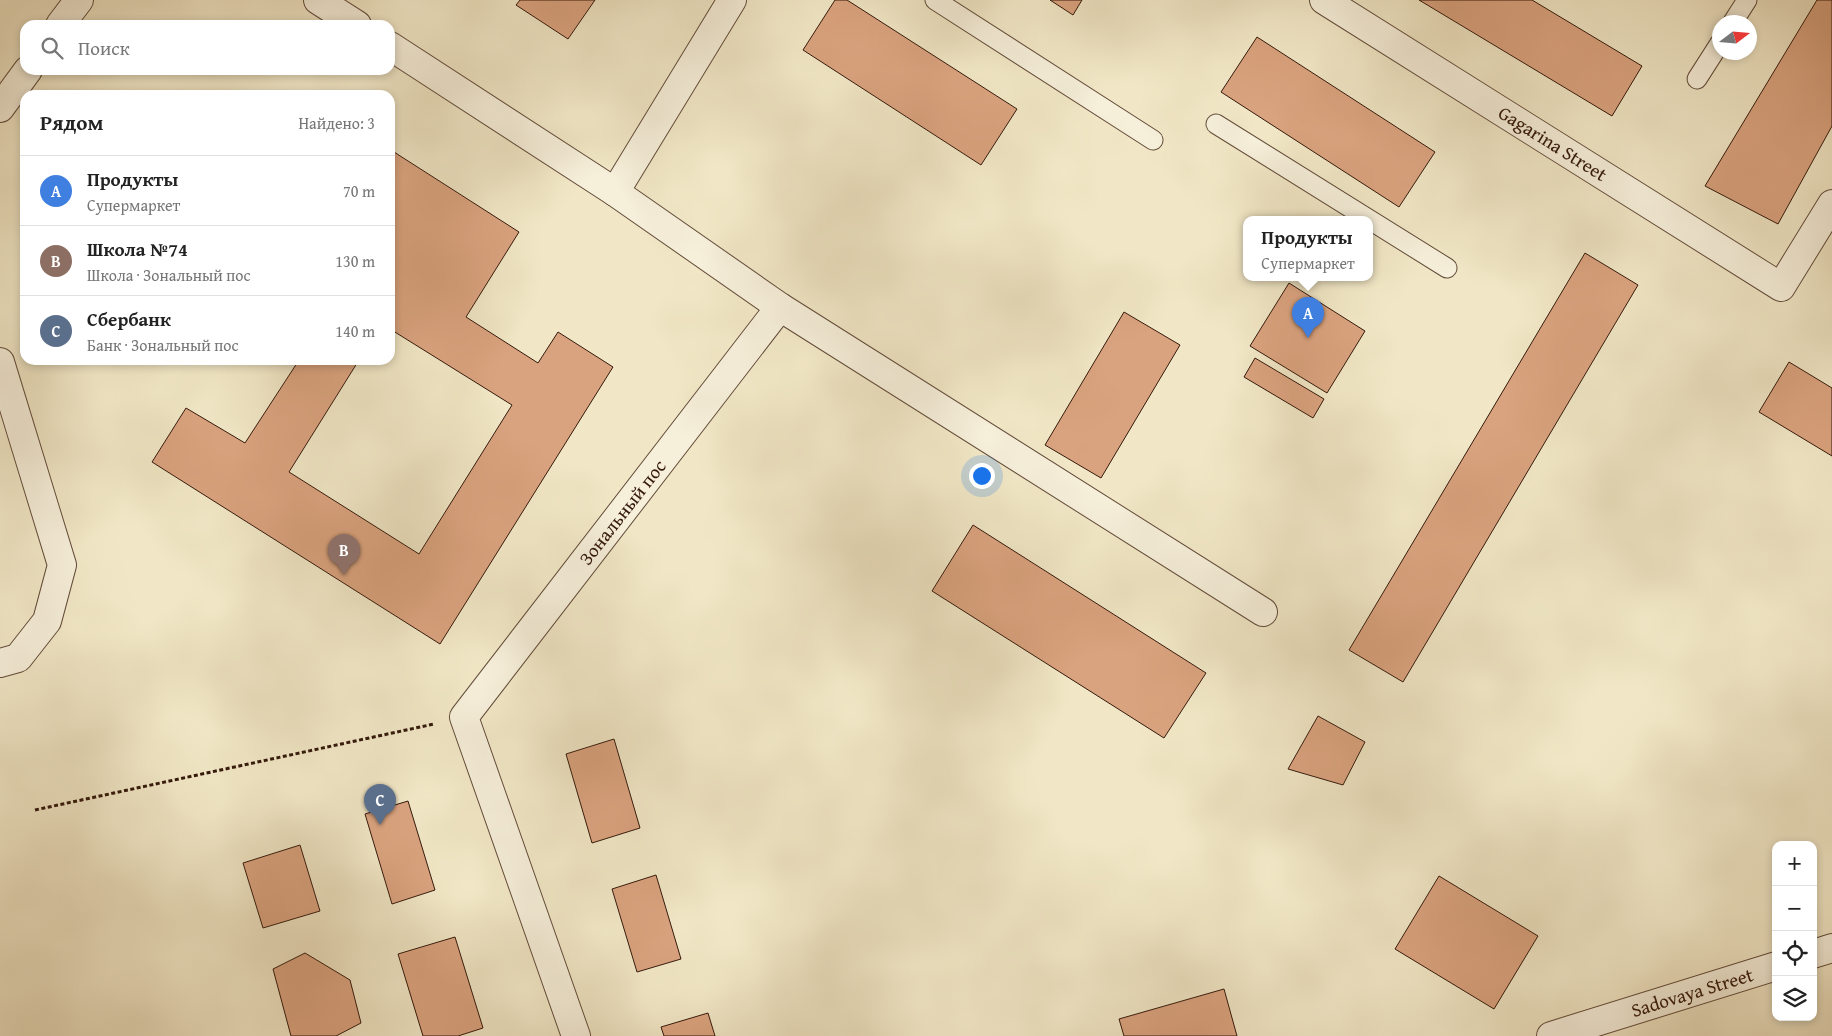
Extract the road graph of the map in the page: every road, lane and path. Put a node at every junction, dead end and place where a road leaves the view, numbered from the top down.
1 (79, 0) edge
2 (318, 0) edge
3 (732, 0) edge
4 (935, 0) edge
5 (1324, 0) edge
6 (1747, 0) edge
7 (1737, 15) edge
8 (64, 20) edge
9 (349, 20) edge
10 (395, 49) edge
11 (1712, 55) edge
12 (24, 75) edge
13 (1696, 79) dead end
14 (0, 108) edge
15 (1216, 124) dead end
16 (1153, 140) dead end
17 (615, 192) junction
18 (1832, 204) edge
19 (1363, 216) edge
20 (1373, 222) edge
21 (1446, 268) dead end
22 (780, 306) junction
23 (0, 362) edge
24 (1263, 612) dead end
25 (9, 660) edge
26 (464, 717) junction
27 (35, 810) dead end
28 (1832, 948) edge
29 (1817, 953) edge
30 (1772, 967) edge
31 (576, 1036) edge
32 (1551, 1036) edge

1 - 8 street
2 - 9 street
3 - 17 street
4 - 16 lane
5 - 18 street, Gagarina Street
6 - 7 lane
10 - 17 street
11 - 13 lane
12 - 14 street
15 - 19 lane
17 - 22 street
20 - 21 lane
22 - 24 street
22 - 26 street, Зональный пос
23 - 25 street
26 - 27 path
26 - 31 street
28 - 29 street
30 - 32 street, Sadovaya Street

